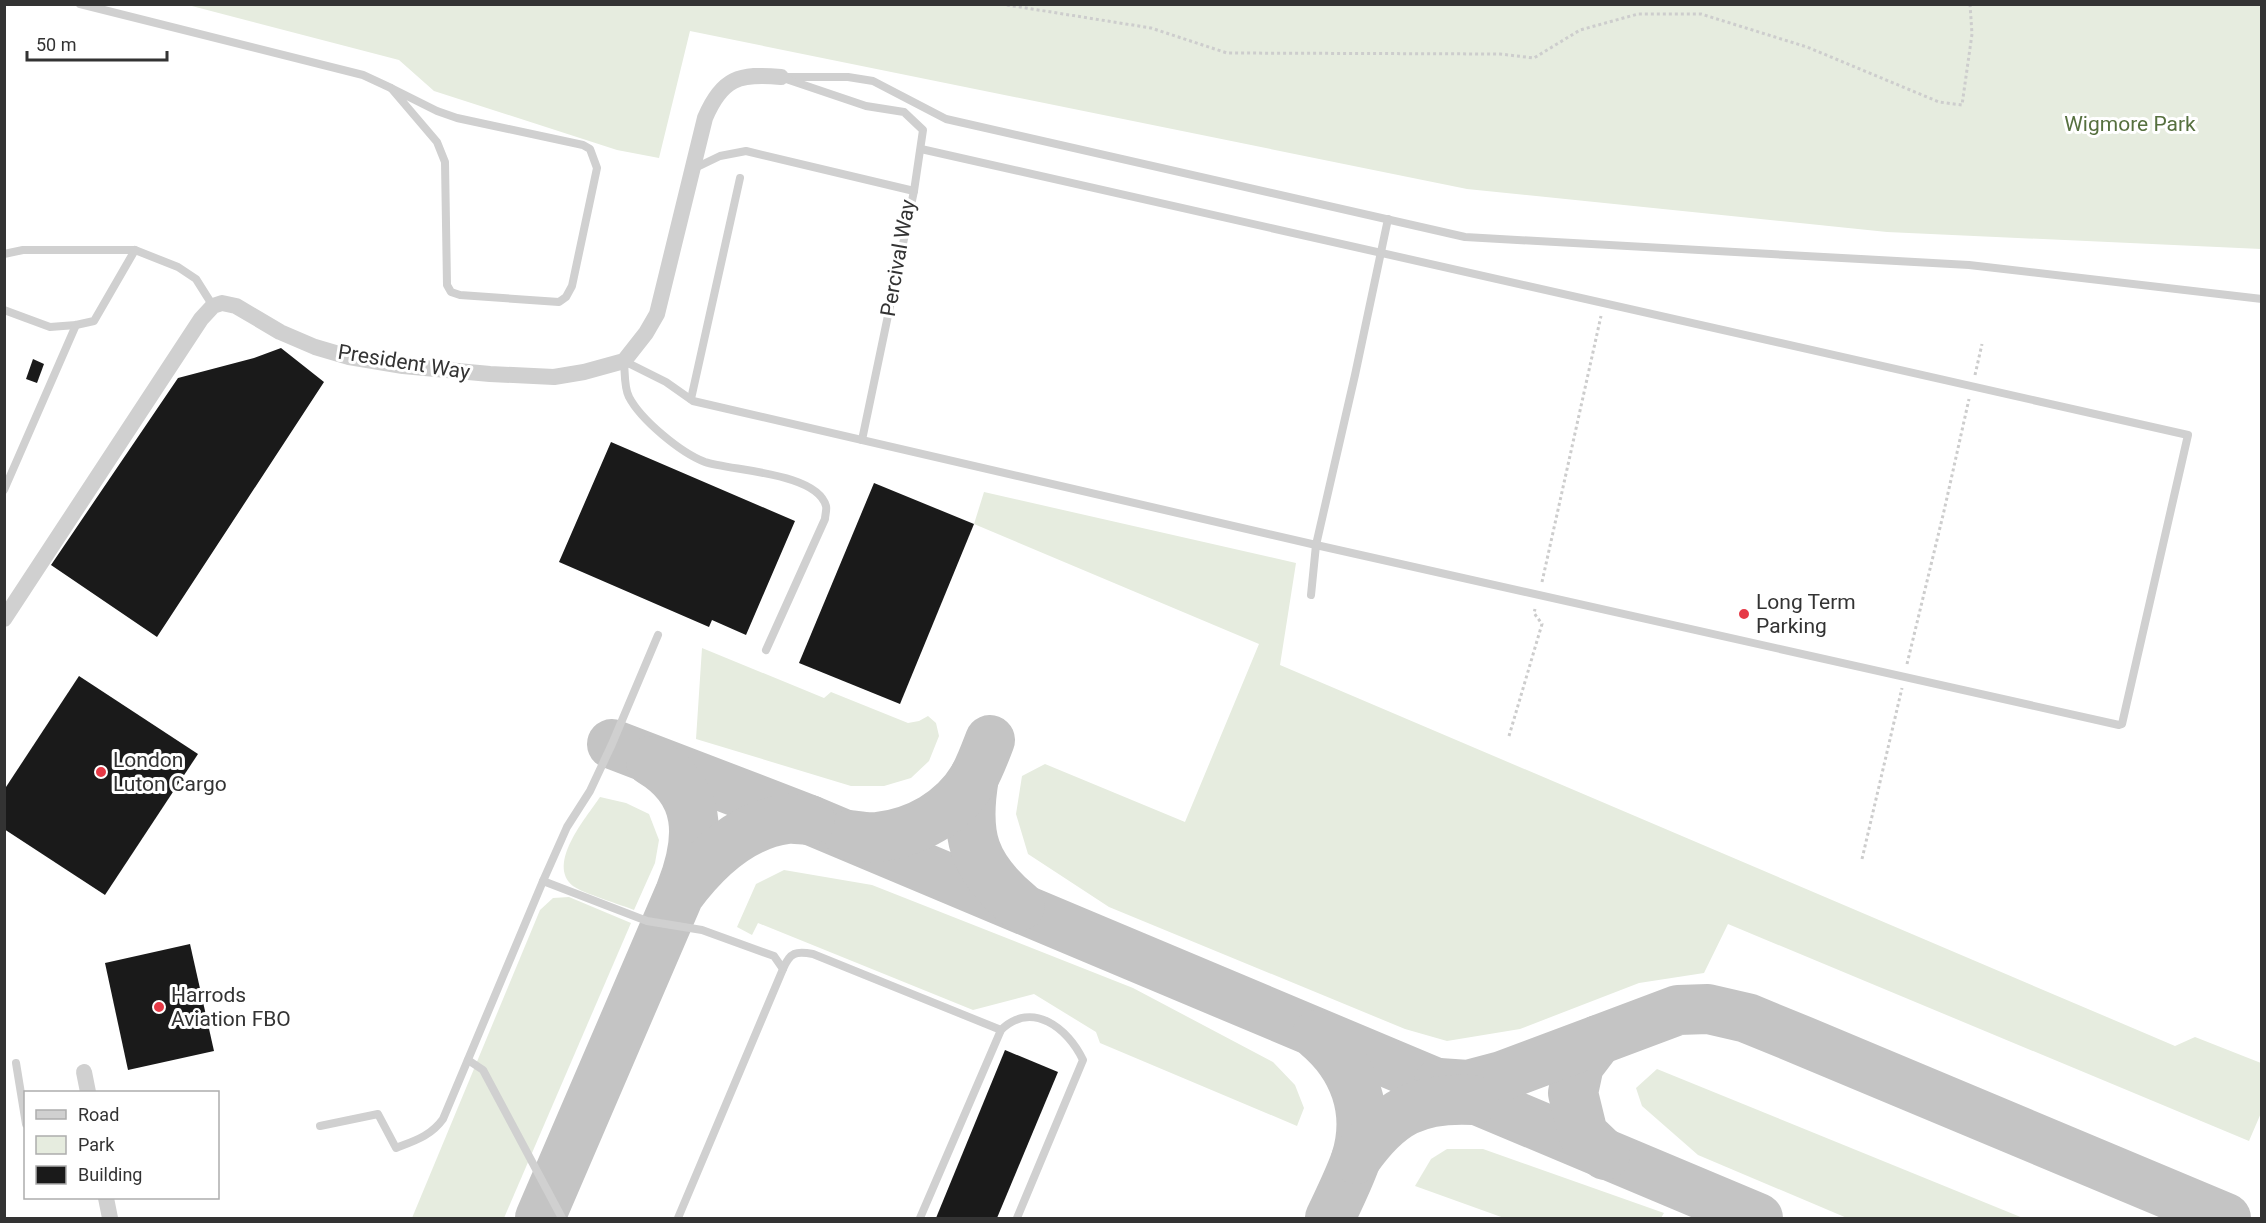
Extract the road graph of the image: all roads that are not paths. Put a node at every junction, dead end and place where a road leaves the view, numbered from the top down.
1 (80, 4) edge
2 (780, 77) junction
3 (392, 88) junction
4 (921, 149) junction
5 (693, 169) junction
6 (741, 178) dead end
7 (914, 191) junction
8 (1388, 219) junction
9 (135, 250) junction
10 (1382, 252) junction
11 (4, 254) edge
12 (2262, 298) edge
13 (213, 306) junction
14 (4, 310) edge
15 (76, 326) junction
16 (624, 361) junction
17 (691, 399) junction
18 (862, 440) junction
19 (4, 490) edge
20 (1316, 545) junction
21 (1311, 595) dead end
22 (4, 619) edge
23 (658, 635) dead end
24 (766, 650) dead end
25 (543, 880) junction
26 (783, 969) junction
27 (1001, 1030) junction
28 (468, 1060) junction
29 (16, 1063) dead end
30 (84, 1072) dead end
31 (88, 1091) edge
32 (24, 1112) edge
33 (320, 1126) dead end
34 (106, 1199) edge
35 (110, 1218) edge
36 (561, 1218) edge
37 (678, 1218) edge
38 (920, 1218) edge
39 (1017, 1218) edge

1 - 3 lane
2 - 4 lane
2 - 5 street
2 - 8 lane
3 - 3 lane
4 - 7 lane
4 - 10 lane
5 - 7 lane, Percival Way
5 - 16 street
6 - 17 lane
7 - 18 lane, Percival Way
8 - 10 lane
8 - 12 lane
9 - 11 lane
9 - 13 lane
9 - 15 lane
10 - 20 lane
10 - 20 lane
13 - 16 street, President Way
13 - 22 street
14 - 15 lane
15 - 19 lane
16 - 17 lane
16 - 24 lane
17 - 18 lane
18 - 20 lane
20 - 21 lane
23 - 25 lane
25 - 26 lane
25 - 28 lane
26 - 27 lane
26 - 37 lane
27 - 38 lane
27 - 39 lane
28 - 33 lane
28 - 36 lane
29 - 32 lane
30 - 31 street
34 - 35 street

